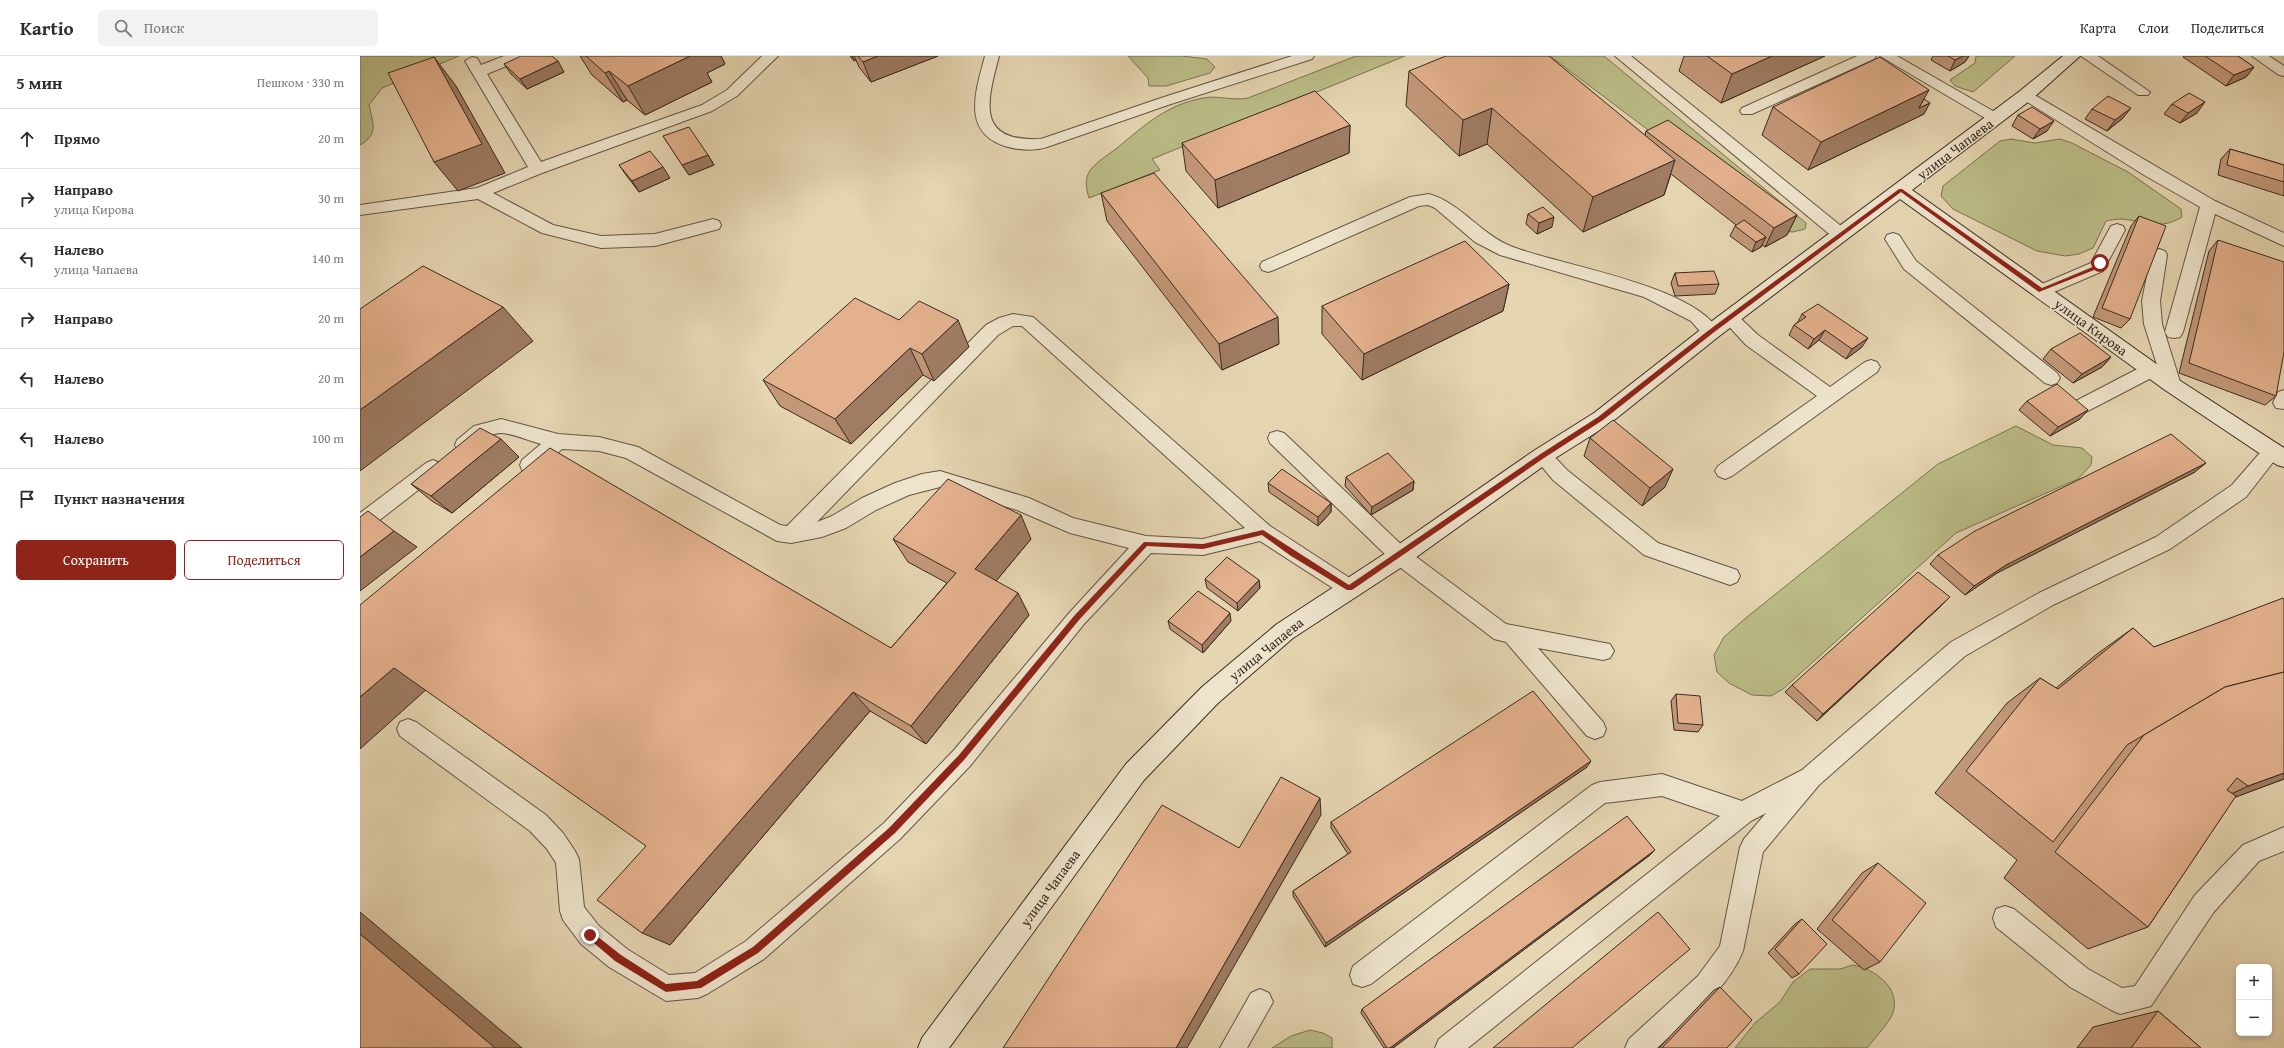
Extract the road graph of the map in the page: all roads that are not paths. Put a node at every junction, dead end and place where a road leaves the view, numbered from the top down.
1 (518, 56) edge
2 (771, 56) edge
3 (992, 56) edge
4 (1307, 56) edge
5 (1622, 56) edge
6 (1869, 56) edge
7 (1887, 56) edge
8 (2072, 56) edge
9 (2088, 56) edge
10 (2259, 56) edge
11 (2284, 72) edge
12 (2143, 92) dead end
13 (2026, 95) junction
14 (1747, 111) dead end
15 (1995, 118) junction
16 (537, 169) junction
17 (1900, 190) junction
18 (480, 193) junction
19 (2209, 205) junction
20 (360, 210) edge
21 (713, 225) dead end
22 (2117, 230) dead end
23 (1840, 234) junction
24 (1893, 239) dead end
25 (2284, 240) edge
26 (2158, 255) edge
27 (1268, 266) dead end
28 (2041, 291) junction
29 (1730, 318) junction
30 (1711, 332) junction
31 (2174, 332) dead end
32 (1871, 366) dead end
33 (2151, 370) junction
34 (2051, 378) dead end
35 (2172, 385) junction
36 (1828, 395) junction
37 (2076, 409) edge
38 (1277, 438) dead end
39 (558, 441) junction
40 (1542, 456) junction
41 (2278, 456) edge
42 (1725, 471) dead end
43 (516, 476) edge
44 (360, 524) edge
45 (1263, 532) junction
46 (791, 535) junction
47 (1146, 544) junction
48 (1400, 556) junction
49 (1730, 576) dead end
50 (1350, 588) junction
51 (1512, 634) junction
52 (1603, 651) dead end
53 (408, 729) dead end
54 (1595, 729) dead end
55 (1811, 777) junction
56 (1743, 813) junction
57 (2284, 838) edge
58 (2005, 918) dead end
59 (1362, 974) dead end
60 (1260, 1002) dead end
61 (932, 1048) edge
62 (1233, 1048) edge
63 (1448, 1048) edge
64 (1638, 1048) edge

1 - 16 lane
2 - 16 lane
3 - 4 lane
5 - 23 lane
6 - 14 lane
7 - 15 lane
8 - 13 main road, улица Чапаева
9 - 12 lane
10 - 11 lane
13 - 15 main road, улица Чапаева
13 - 19 lane
15 - 17 main road, улица Чапаева
16 - 18 lane
17 - 23 main road, улица Чапаева
17 - 28 main road, улица Кирова
18 - 20 lane
18 - 21 lane
19 - 25 lane
19 - 31 lane
22 - 28 lane
23 - 29 main road, улица Чапаева
24 - 34 lane
26 - 35 lane
27 - 30 lane
28 - 33 main road, улица Кирова
29 - 30 main road, улица Чапаева
29 - 36 lane
30 - 40 main road, улица Чапаева
32 - 36 lane
33 - 35 main road, улица Кирова
33 - 37 lane
35 - 41 main road, улица Кирова
36 - 42 lane
38 - 48 lane
39 - 43 lane
39 - 44 lane
39 - 46 lane
40 - 48 main road, улица Чапаева
40 - 49 lane
41 - 55 lane
45 - 46 lane
45 - 47 lane
45 - 50 lane
46 - 47 lane
47 - 53 lane
48 - 50 main road, улица Чапаева
48 - 51 lane
50 - 61 main road, улица Чапаева
51 - 52 lane
51 - 54 lane
55 - 56 lane
55 - 64 lane
56 - 59 lane
56 - 63 lane
57 - 58 lane
60 - 62 lane

